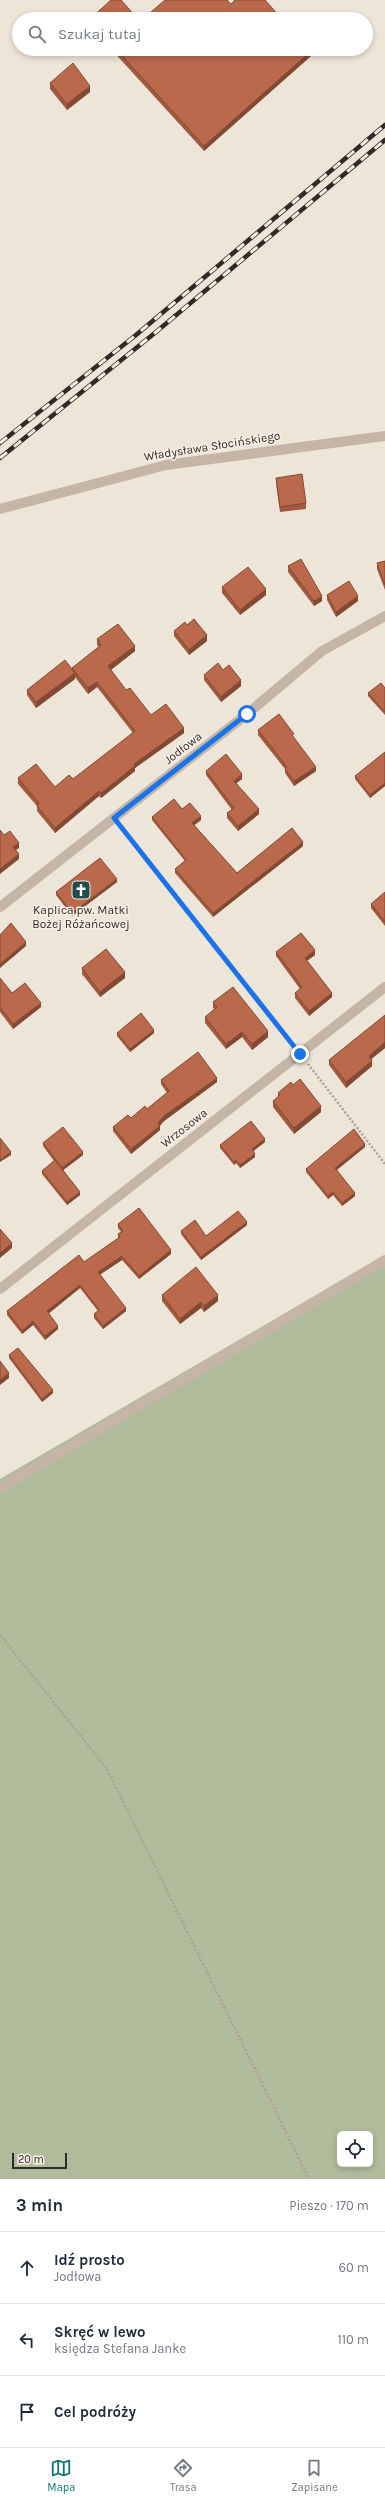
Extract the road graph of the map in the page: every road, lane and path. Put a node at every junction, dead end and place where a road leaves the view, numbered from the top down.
1 (385, 436) edge
2 (0, 509) edge
3 (385, 616) edge
4 (114, 818) junction
5 (0, 907) edge
6 (385, 987) edge
7 (300, 1054) junction
8 (385, 1164) edge
9 (385, 1260) edge
10 (0, 1289) edge
11 (0, 1488) edge
12 (0, 1635) edge
13 (309, 2179) edge

1 - 2 street, Władysława Słocińskiego
3 - 4 street, Jodłowa
4 - 5 street, Jodłowa
4 - 7 path
6 - 7 street, Wrzosowa
7 - 8 path
7 - 10 street, Wrzosowa
9 - 11 street
12 - 13 path

